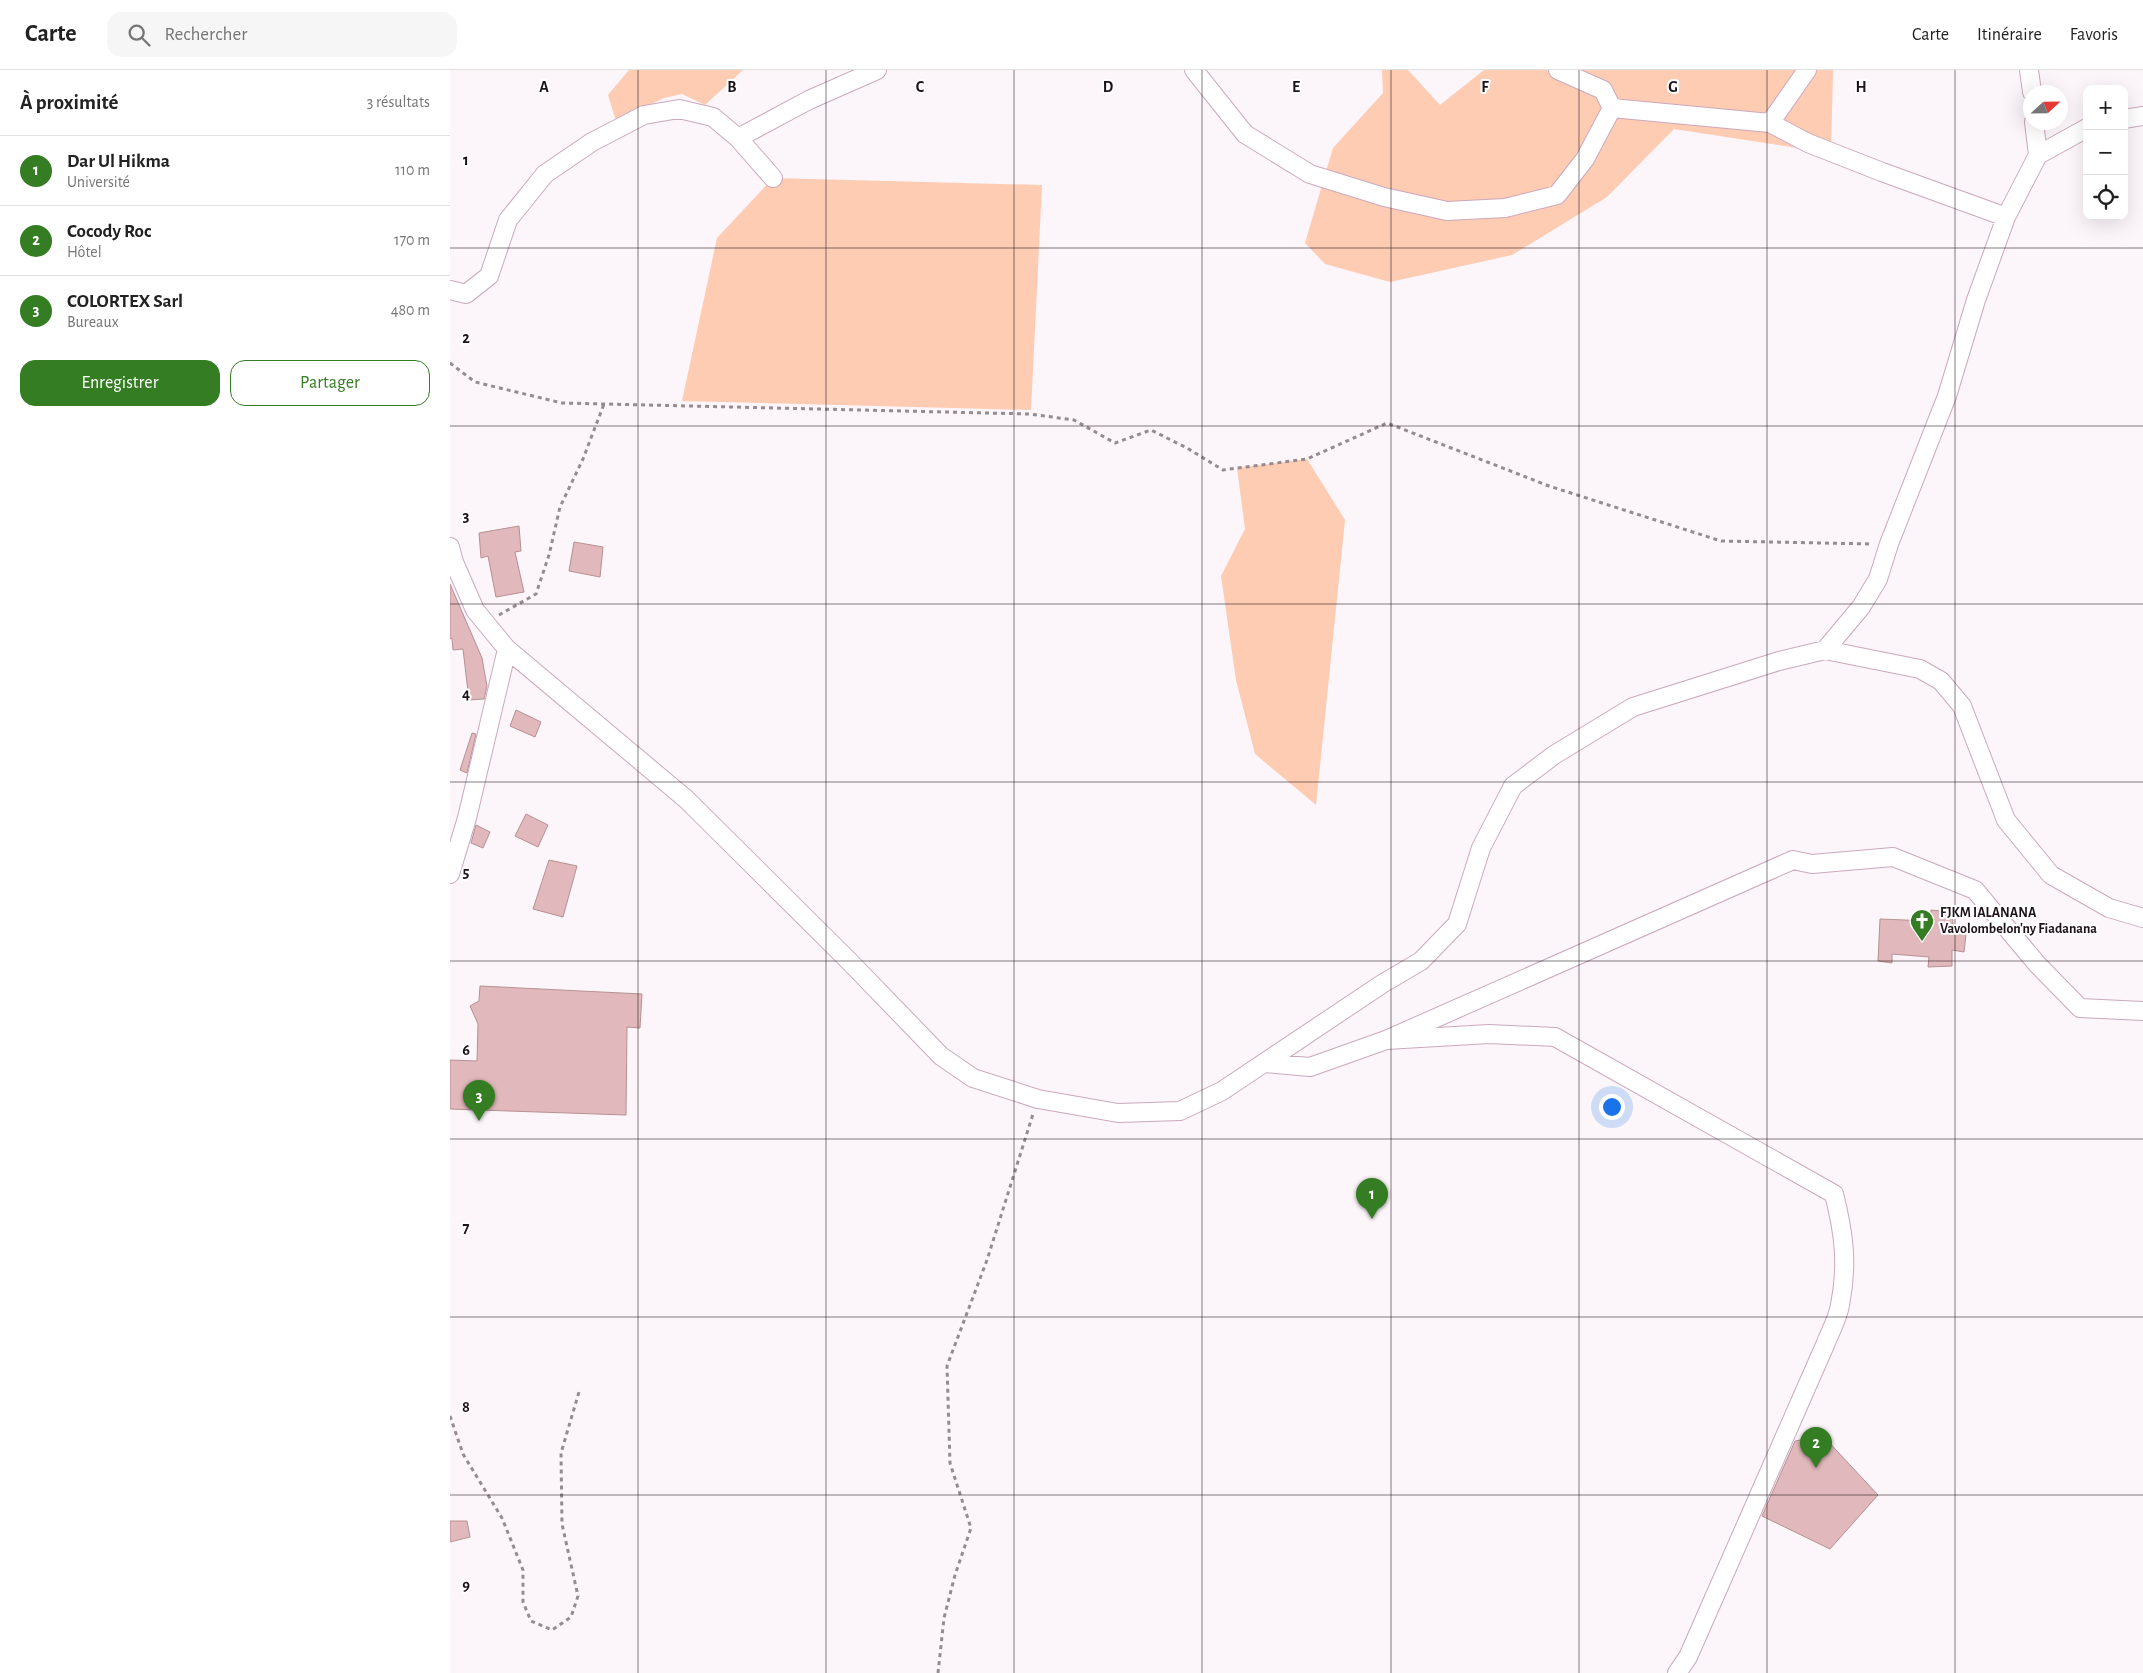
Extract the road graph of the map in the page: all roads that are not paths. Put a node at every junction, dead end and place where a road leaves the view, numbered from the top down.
1 (877, 70) edge
2 (1194, 70) edge
3 (1558, 70) edge
4 (1807, 70) edge
5 (2029, 70) edge
6 (2031, 85) edge
7 (1612, 108) junction
8 (2143, 116) edge
9 (2128, 118) edge
10 (1770, 123) junction
11 (2035, 130) edge
12 (2083, 130) edge
13 (738, 138) junction
14 (2038, 155) junction
15 (773, 178) dead end
16 (2006, 217) junction
17 (450, 290) edge
18 (450, 547) edge
19 (507, 649) junction
20 (1824, 650) junction
21 (450, 874) edge
22 (2143, 918) edge
23 (2143, 1011) edge
24 (1386, 1040) junction
25 (1265, 1063) junction
26 (1677, 1673) edge

1 - 13 street
2 - 7 street
3 - 7 street
4 - 10 street
5 - 6 street
7 - 10 street
8 - 9 street
10 - 16 street
11 - 14 street
12 - 14 street
13 - 15 street
13 - 17 street
14 - 16 street
16 - 20 street
18 - 19 street
19 - 21 street
19 - 25 street
20 - 22 street
20 - 25 street
23 - 24 street
24 - 25 street
24 - 26 street

